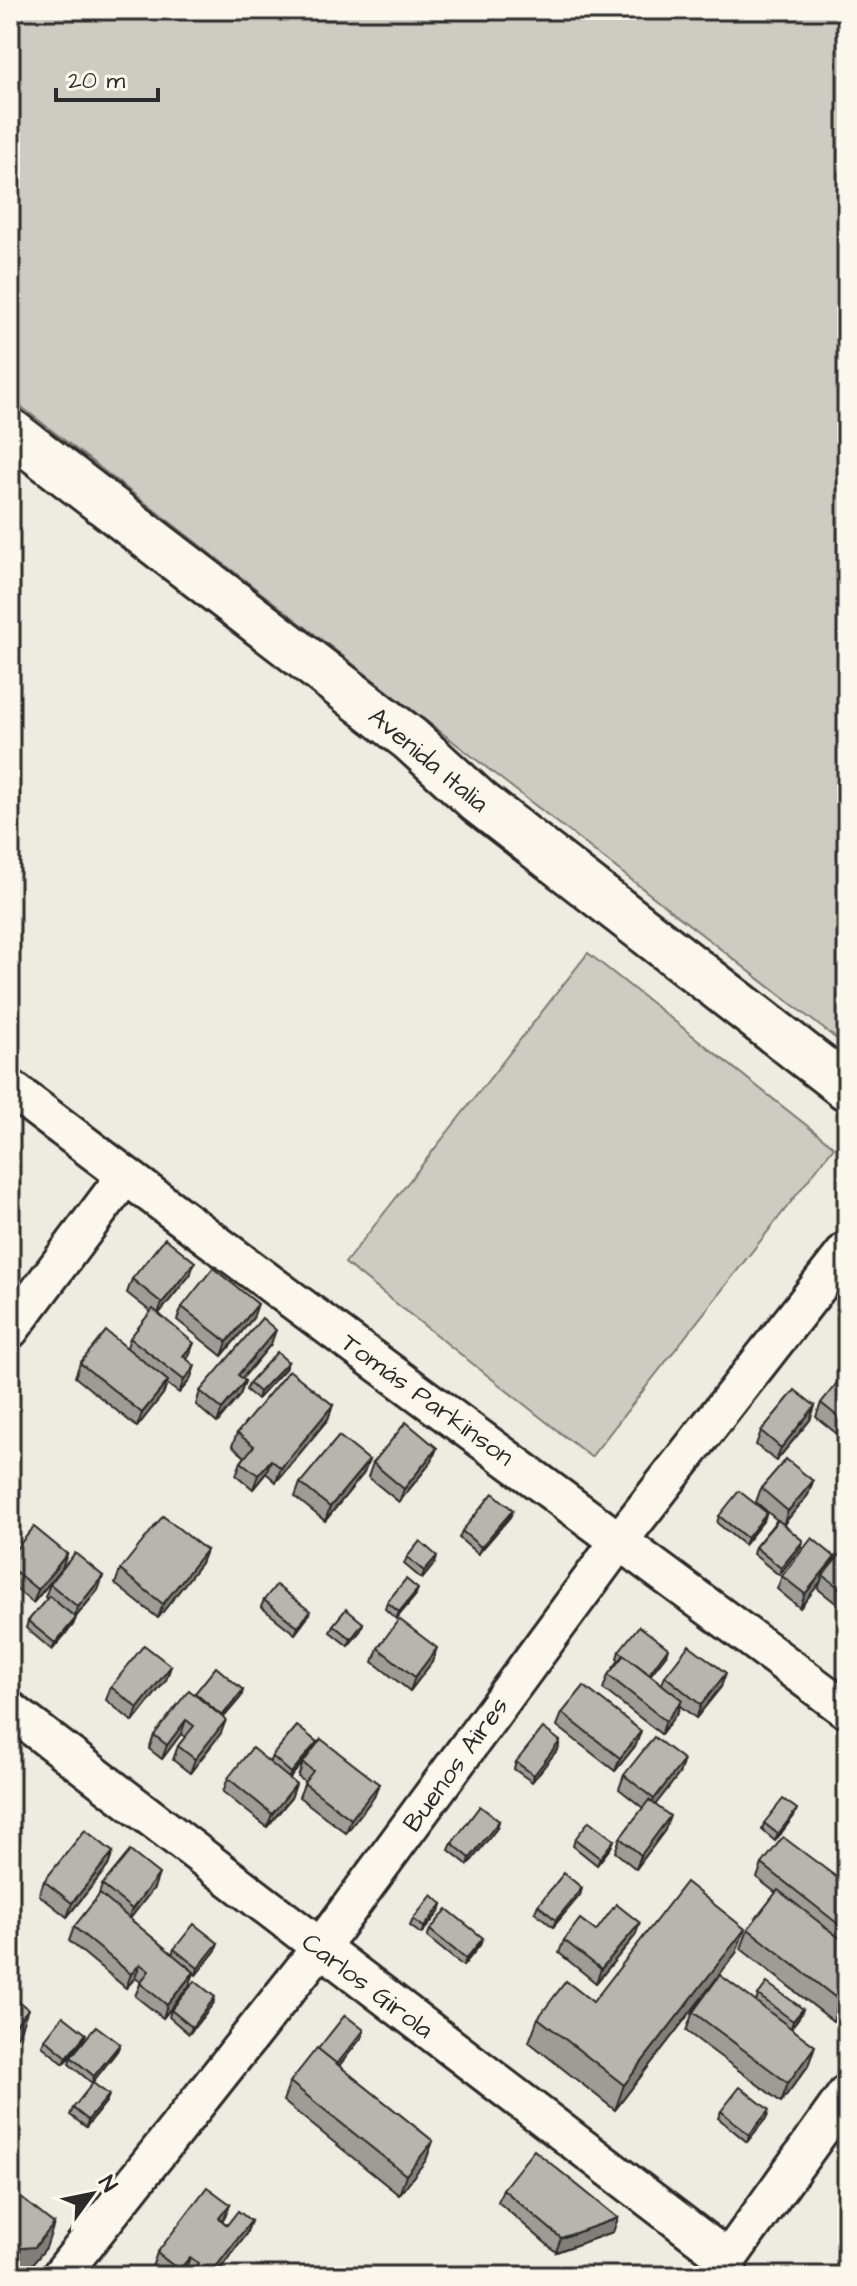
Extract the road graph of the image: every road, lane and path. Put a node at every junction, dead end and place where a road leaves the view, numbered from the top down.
1 (10, 431) edge
2 (10, 1088) edge
3 (847, 1088) edge
4 (125, 1176) junction
5 (847, 1250) edge
6 (10, 1330) edge
7 (620, 1540) junction
8 (10, 1710) edge
9 (847, 1710) edge
10 (320, 1948) junction
11 (847, 2093) edge
12 (728, 2267) edge
13 (60, 2276) edge

1 - 3 main road, Avenida Italia
2 - 4 street, Tomás Parkinson
4 - 6 street
4 - 7 street, Tomás Parkinson
5 - 7 street, Buenos Aires
7 - 9 street, Tomás Parkinson
7 - 10 street, Buenos Aires
8 - 10 street, Carlos Girola
10 - 12 street, Carlos Girola
10 - 13 street, Buenos Aires
11 - 12 street

